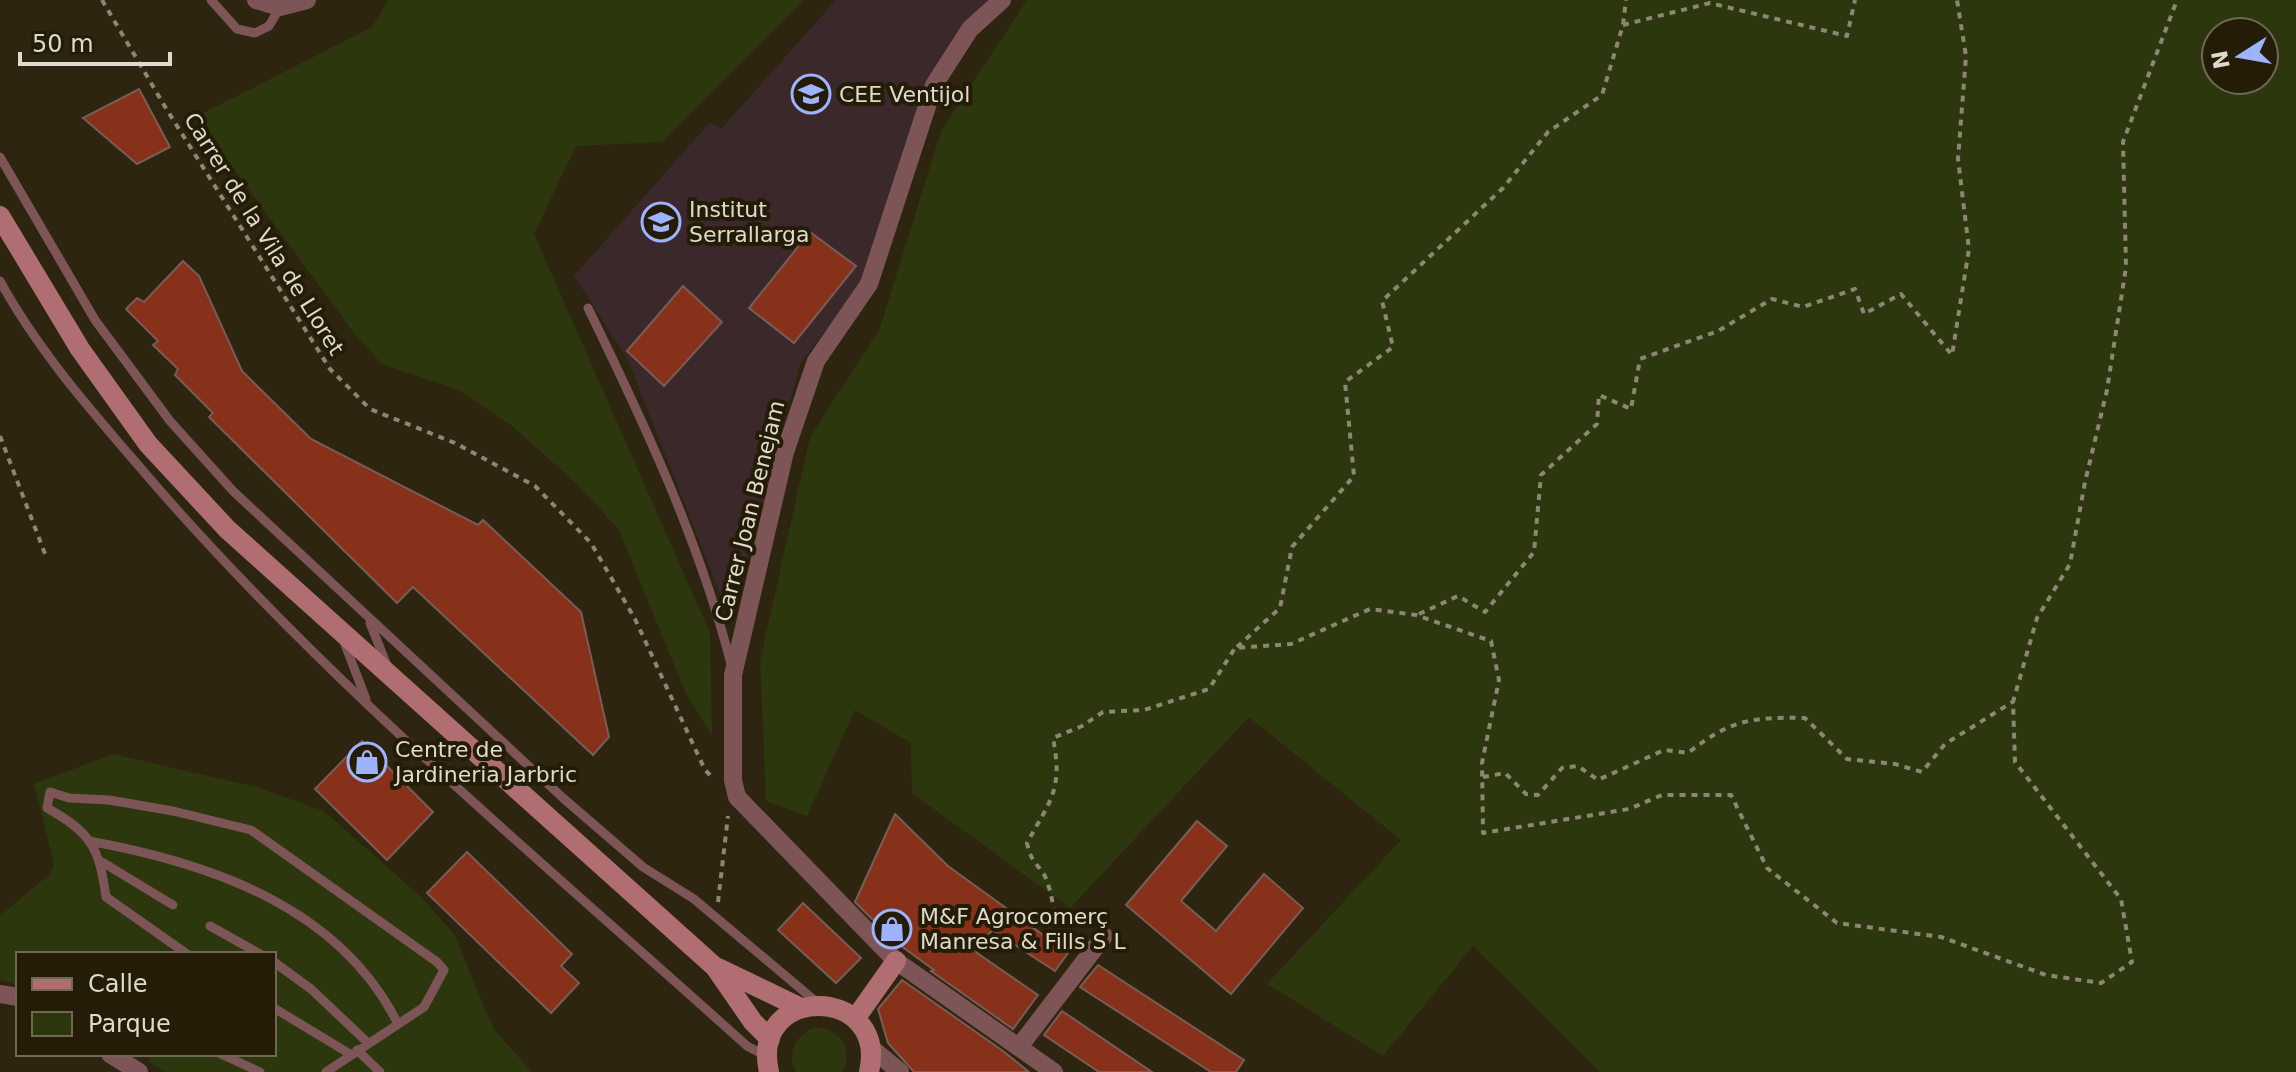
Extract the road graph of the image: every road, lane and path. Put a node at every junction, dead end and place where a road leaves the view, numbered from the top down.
1 (102, 0) edge
2 (211, 0) edge
3 (256, 0) edge
4 (307, 0) edge
5 (1002, 0) edge
6 (1626, 0) edge
7 (1855, 0) edge
8 (1957, 0) edge
9 (2177, 0) edge
10 (280, 7) junction
11 (1623, 25) junction
12 (0, 157) edge
13 (0, 216) edge
14 (0, 281) edge
15 (588, 308) dead end
16 (0, 436) edge
17 (47, 559) dead end
18 (1416, 615) junction
19 (368, 618) junction
20 (339, 632) junction
21 (1235, 648) junction
22 (733, 675) junction
23 (391, 679) junction
24 (366, 701) junction
25 (2014, 701) junction
26 (1482, 777) junction
27 (733, 805) junction
28 (89, 841) junction
29 (102, 862) junction
30 (173, 905) dead end
31 (715, 917) junction
32 (210, 926) dead end
33 (1104, 936) dead end
34 (184, 952) edge
35 (256, 952) edge
36 (1089, 955) junction
37 (896, 961) junction
38 (276, 963) edge
39 (715, 967) junction
40 (810, 1006) junction
41 (276, 1009) edge
42 (855, 1019) junction
43 (398, 1024) junction
44 (368, 1043) junction
45 (870, 1047) junction
46 (1019, 1047) junction
47 (353, 1052) junction
48 (115, 1056) edge
49 (225, 1056) edge
50 (766, 1061) edge
51 (134, 1064) edge
52 (260, 1072) edge
53 (326, 1072) edge
54 (380, 1072) edge
55 (869, 1072) edge
56 (900, 1072) edge
57 (1054, 1072) edge

1 - 27 path, Carrer de la Vila de Lloret
2 - 10 lane
3 - 10 street
4 - 10 street
5 - 22 street, Carrer Joan Benejam
6 - 11 path
7 - 11 path
8 - 18 path
9 - 25 path
11 - 21 path
12 - 19 lane
13 - 20 main road
14 - 24 lane
15 - 22 lane
16 - 17 path
18 - 21 path
18 - 26 path
19 - 23 lane
19 - 31 lane
20 - 23 main road
20 - 24 lane
21 - 36 path
22 - 27 street, Carrer Joan Benejam
23 - 39 main road
24 - 50 lane
25 - 26 path
25 - 26 path
27 - 31 path
27 - 37 street
28 - 29 lane
28 - 43 lane
28 - 43 lane
29 - 30 lane
29 - 34 lane
31 - 40 lane
32 - 35 lane
33 - 36 street
36 - 46 street
37 - 42 main road
37 - 46 street
38 - 44 lane
39 - 40 main road
39 - 50 main road
40 - 42 main road
40 - 50 main road
41 - 47 lane
42 - 45 main road
43 - 44 lane
44 - 47 lane
45 - 55 main road
45 - 56 street
46 - 57 street
47 - 53 lane
47 - 54 lane
48 - 51 street
49 - 52 lane

